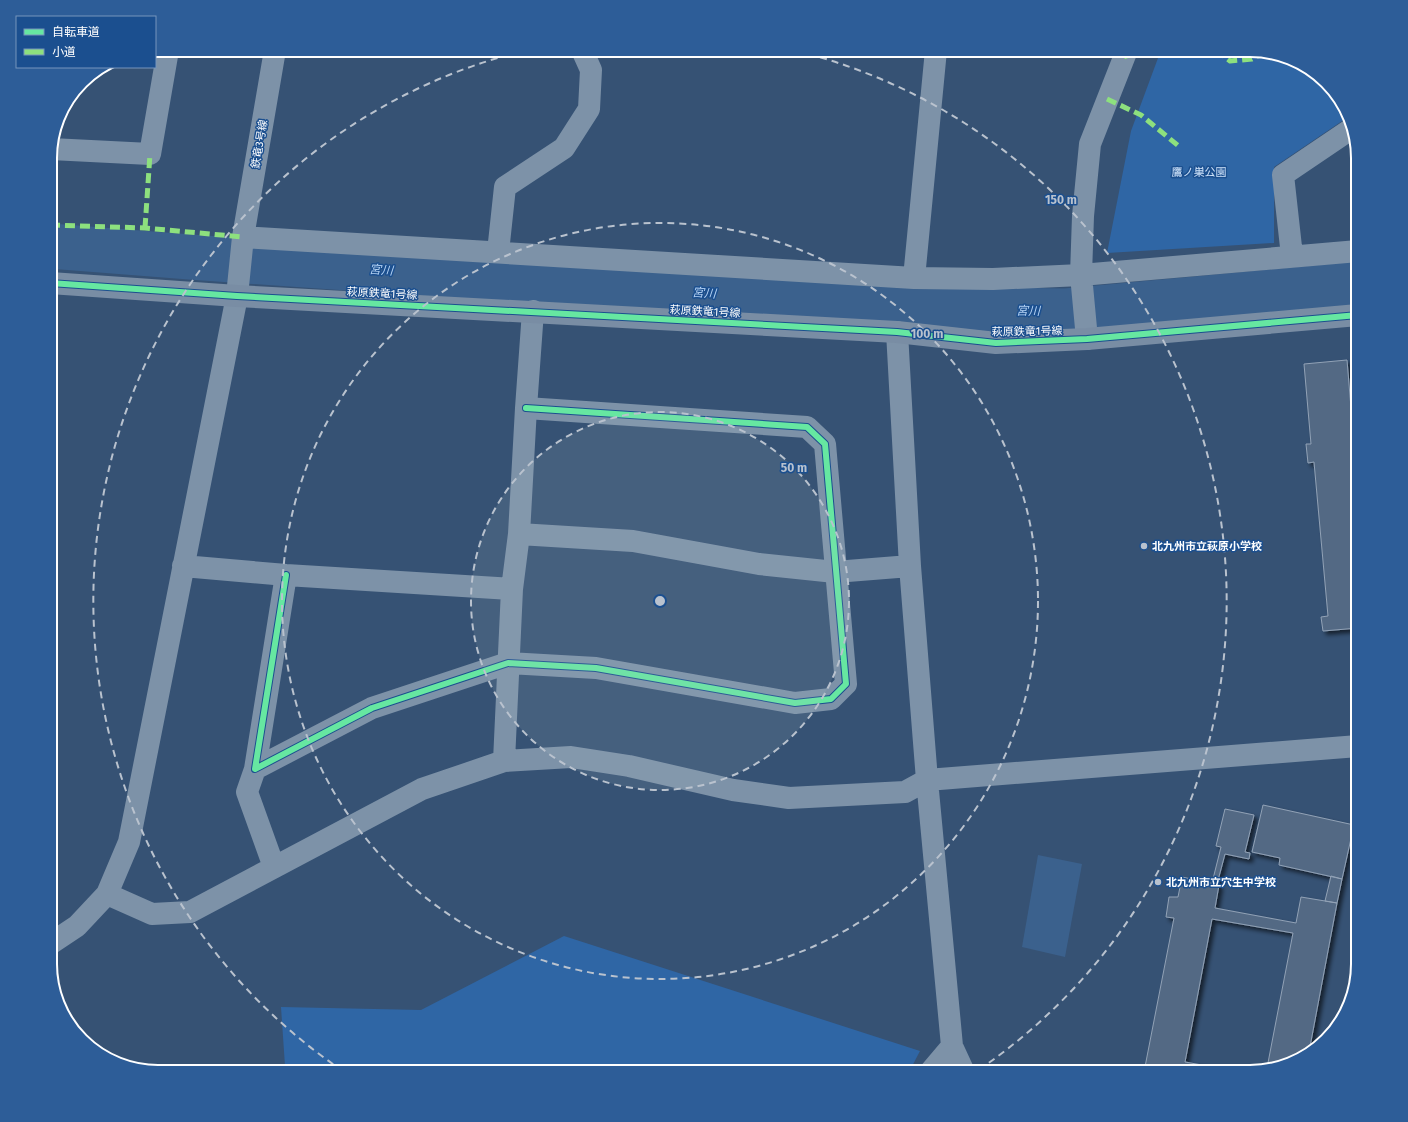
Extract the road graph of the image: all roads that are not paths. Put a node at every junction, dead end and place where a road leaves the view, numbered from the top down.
1 (167, 57) edge
2 (274, 57) edge
3 (585, 57) edge
4 (935, 57) edge
5 (1124, 57) edge
6 (1347, 131) edge
7 (57, 149) edge
8 (243, 237) junction
9 (498, 252) junction
10 (1351, 252) edge
11 (1292, 256) junction
12 (1081, 275) junction
13 (914, 278) junction
14 (57, 283) edge
15 (237, 296) junction
16 (533, 311) junction
17 (1351, 315) edge
18 (1085, 318) junction
19 (897, 332) junction
20 (526, 408) junction
21 (519, 534) junction
22 (183, 566) junction
23 (910, 566) junction
24 (835, 572) junction
25 (286, 575) junction
26 (512, 589) junction
27 (508, 663) junction
28 (1351, 747) edge
29 (504, 761) junction
30 (255, 769) junction
31 (926, 780) junction
32 (274, 867) junction
33 (107, 894) junction
34 (57, 939) edge
35 (952, 1046) junction
36 (936, 1065) edge
37 (961, 1065) edge

1 - 7 street
2 - 8 street, 鉄竜3号線
3 - 9 street
4 - 13 street
5 - 12 street
6 - 11 street
8 - 9 street
8 - 15 street, 鉄竜3号線
9 - 13 street
10 - 11 street
11 - 12 street
12 - 13 street
12 - 18 street
14 - 15 street, 萩原鉄竜1号線
15 - 16 street, 萩原鉄竜1号線
15 - 22 street, 鉄竜3号線
16 - 19 street, 萩原鉄竜1号線
16 - 20 street
17 - 18 street, 萩原鉄竜1号線
18 - 19 street, 萩原鉄竜1号線
19 - 23 street
20 - 21 street
20 - 24 street
21 - 24 street
21 - 26 street
22 - 25 street
22 - 33 street, 鉄竜3号線
23 - 24 street
23 - 31 street
24 - 27 street
25 - 26 street
25 - 30 street
26 - 27 street
27 - 29 street
27 - 30 street
28 - 31 street
29 - 31 street
29 - 32 street
30 - 32 street
31 - 35 street
32 - 33 street
33 - 34 street
35 - 36 street
35 - 37 street

